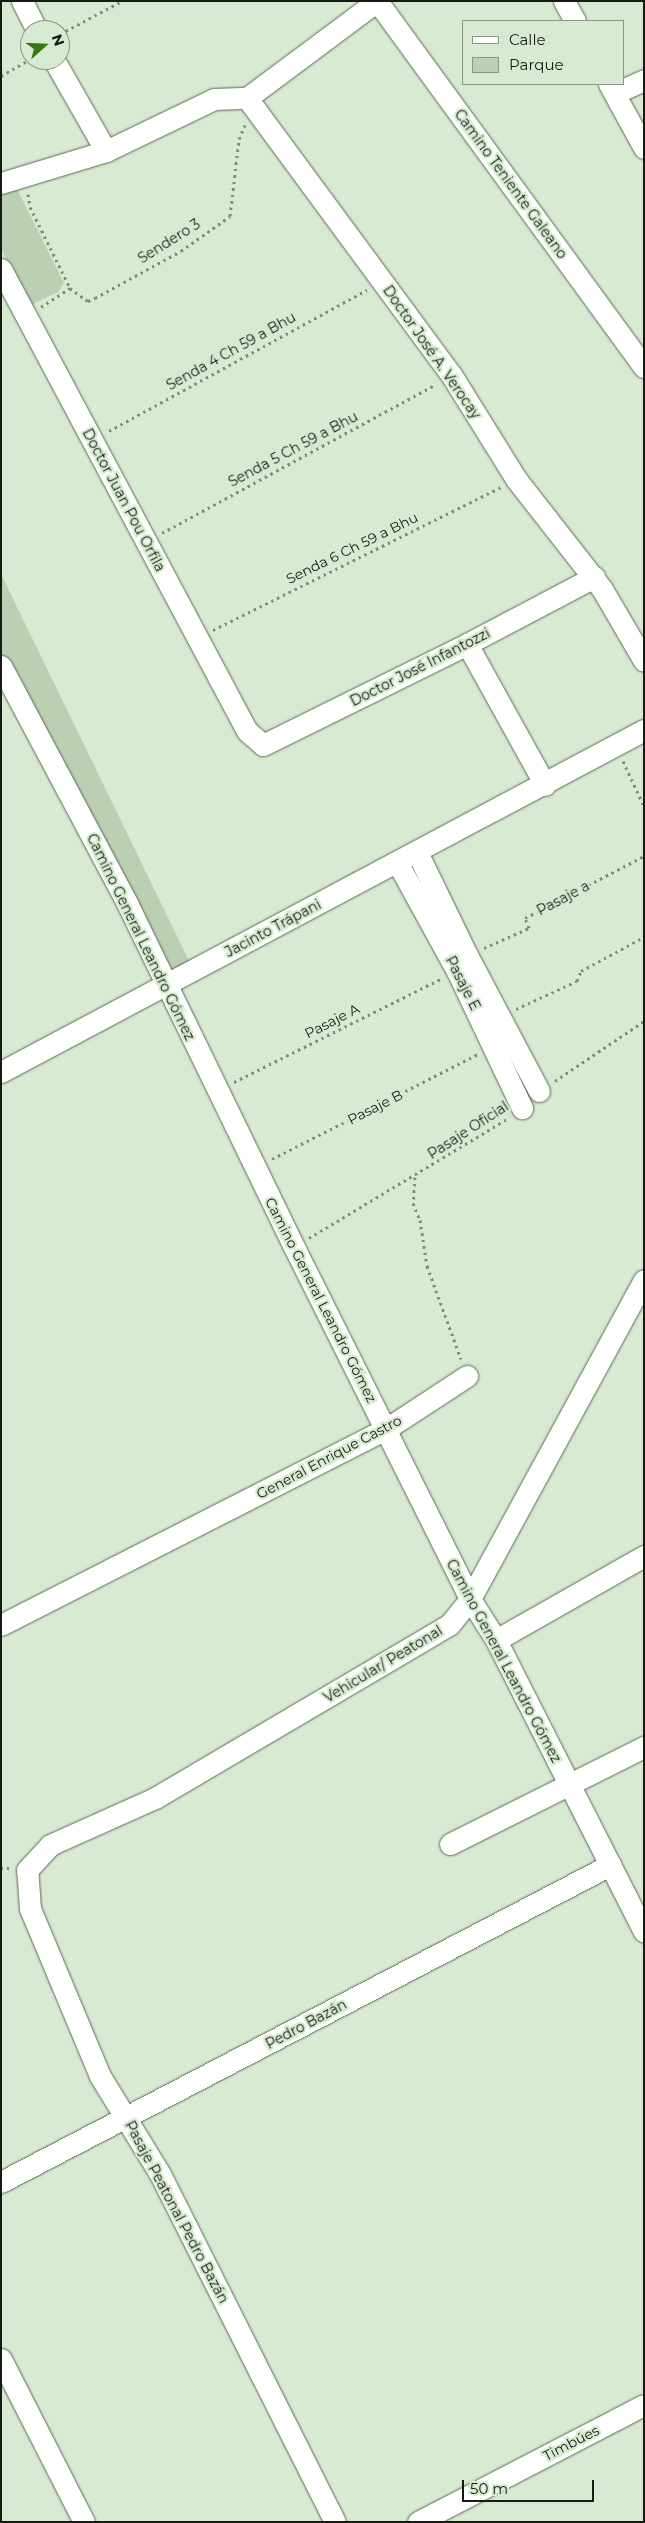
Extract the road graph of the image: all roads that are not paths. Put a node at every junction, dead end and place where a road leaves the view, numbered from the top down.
1 (22, 1) edge
2 (377, 1) edge
3 (564, 1) edge
4 (32, 20) edge
5 (574, 20) edge
6 (60, 70) edge
7 (644, 80) edge
8 (612, 89) edge
9 (250, 104) junction
10 (644, 148) edge
11 (106, 151) junction
12 (1, 183) edge
13 (1, 269) edge
14 (644, 367) edge
15 (594, 577) junction
16 (467, 644) junction
17 (644, 660) edge
18 (1, 666) edge
19 (644, 730) edge
20 (247, 731) joint
21 (545, 785) junction
22 (417, 852) junction
23 (398, 862) junction
24 (462, 963) junction
25 (166, 986) junction
26 (516, 1042) junction
27 (494, 1046) junction
28 (1, 1072) edge
29 (539, 1090) road end
30 (522, 1108) road end
31 (644, 1280) edge
32 (467, 1376) road end
33 (386, 1429) junction
34 (644, 1556) edge
35 (470, 1599) junction
36 (1, 1625) edge
37 (496, 1640) junction
38 (644, 1746) edge
39 (569, 1785) junction
40 (450, 1844) dead end
41 (610, 1865) junction
42 (27, 1870) joint
43 (644, 1932) edge
44 (128, 2117) junction
45 (1, 2182) edge
46 (1, 2359) edge
47 (644, 2405) edge
48 (84, 2522) edge
49 (335, 2522) edge
50 (418, 2522) edge

1 - 4 street
2 - 9 street
2 - 14 street, Camino Teniente Galeano
3 - 5 street
6 - 11 street
7 - 8 street
8 - 10 street
9 - 11 street
9 - 15 street, Doctor José A. Verocay
11 - 12 street
13 - 20 street, Doctor Juan Pou Orfila
15 - 16 street, Doctor José Infantozzi
15 - 17 street, Doctor José A. Verocay
16 - 20 street, Doctor José Infantozzi
16 - 21 street
18 - 25 street, Camino General Leandro Gómez
19 - 21 street, Jacinto Trápani
21 - 22 street, Jacinto Trápani
22 - 23 street, Jacinto Trápani
22 - 24 street, Pasaje E
23 - 24 street, Pasaje E
23 - 25 street, Jacinto Trápani
24 - 26 street, Pasaje E
24 - 27 street, Pasaje E
25 - 28 street, Jacinto Trápani
25 - 33 street, Camino General Leandro Gómez
26 - 27 street
26 - 29 street, Pasaje E
27 - 30 street, Pasaje E
31 - 35 street, Vehicular/ Peatonal
32 - 33 street, General Enrique Castro
33 - 35 street, Camino General Leandro Gómez
33 - 36 street, General Enrique Castro
34 - 37 street
35 - 37 street, Camino General Leandro Gómez
35 - 42 street, Vehicular/ Peatonal
37 - 39 street, Camino General Leandro Gómez
38 - 39 street
39 - 40 street
39 - 41 street, Camino General Leandro Gómez
41 - 43 street, Camino General Leandro Gómez
41 - 44 street, Pedro Bazán
42 - 44 street, Pasaje Peatonal Pedro Bazán
44 - 45 street, Pedro Bazán
44 - 49 street, Pasaje Peatonal Pedro Bazán
46 - 48 street
47 - 50 street, Timbúes

